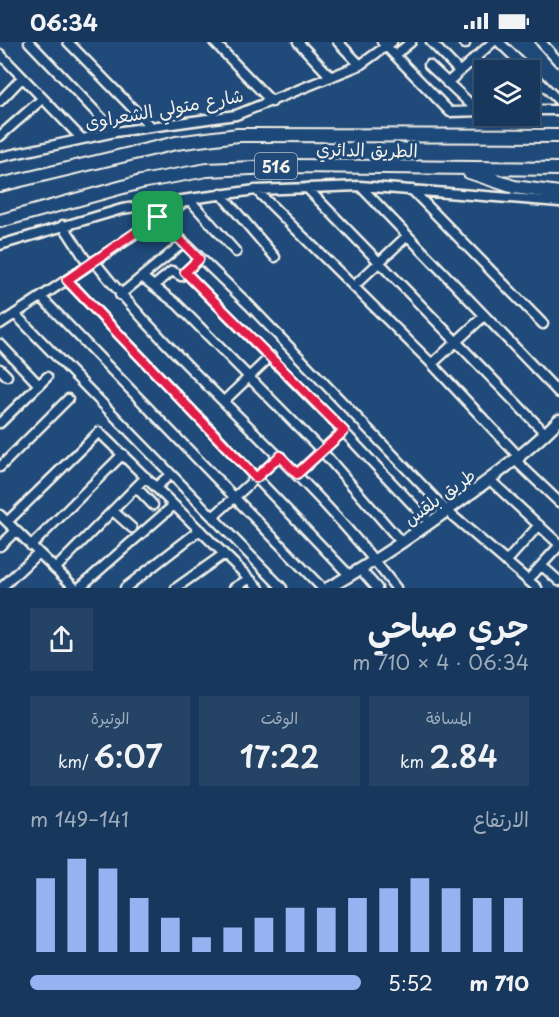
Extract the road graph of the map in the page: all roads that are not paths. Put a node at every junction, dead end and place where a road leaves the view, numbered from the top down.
1 (29, 42) edge
2 (68, 42) edge
3 (214, 42) edge
4 (298, 42) edge
5 (338, 42) edge
6 (411, 42) edge
7 (431, 42) edge
8 (493, 42) edge
9 (499, 42) edge
10 (541, 42) edge
11 (387, 43) edge
12 (395, 55) junction
13 (1, 57) edge
14 (474, 58) joint
15 (518, 60) edge
16 (559, 62) edge
17 (360, 64) junction
18 (429, 65) dead end
19 (459, 71) junction
20 (331, 77) junction
21 (22, 78) junction
22 (540, 82) edge
23 (447, 83) junction
24 (42, 99) junction
25 (0, 100) edge
26 (559, 101) edge
27 (272, 102) junction
28 (474, 105) edge
29 (540, 110) edge
30 (559, 110) edge
31 (474, 111) edge
32 (150, 126) junction
33 (116, 132) junction
34 (0, 136) edge
35 (559, 136) edge
36 (82, 139) junction
37 (0, 157) edge
38 (462, 169) junction
39 (559, 169) edge
40 (0, 184) edge
41 (360, 186) junction
42 (308, 188) junction
43 (256, 190) junction
44 (412, 190) junction
45 (559, 193) edge
46 (221, 194) junction
47 (189, 199) junction
48 (559, 202) edge
49 (158, 217) junction
50 (0, 221) edge
51 (63, 225) junction
52 (407, 236) junction
53 (183, 243) junction
54 (0, 246) edge
55 (237, 252) dead end
56 (275, 257) dead end
57 (199, 259) junction
58 (379, 262) junction
59 (91, 263) junction
60 (185, 272) junction
61 (142, 277) junction
62 (67, 280) junction
63 (155, 285) junction
64 (354, 286) junction
65 (120, 295) junction
66 (41, 297) junction
67 (15, 314) junction
68 (484, 315) junction
69 (0, 324) edge
70 (543, 324) dead end
71 (456, 341) junction
72 (0, 344) edge
73 (271, 356) junction
74 (432, 364) junction
75 (47, 377) dead end
76 (249, 377) junction
77 (39, 385) junction
78 (559, 393) edge
79 (68, 399) dead end
80 (224, 401) junction
81 (1, 418) edge
82 (559, 420) edge
83 (344, 431) junction
84 (546, 434) junction
85 (322, 451) junction
86 (123, 454) junction
87 (280, 456) junction
88 (518, 460) junction
89 (0, 467) edge
90 (171, 474) junction
91 (297, 474) junction
92 (146, 477) junction
93 (256, 478) junction
94 (490, 480) junction
95 (136, 487) junction
96 (156, 487) junction
97 (235, 498) junction
98 (559, 502) edge
99 (153, 505) dead end
100 (174, 505) junction
101 (113, 510) junction
102 (447, 510) junction
103 (0, 515) edge
104 (213, 517) junction
105 (7, 522) junction
106 (430, 523) junction
107 (539, 525) junction
108 (132, 528) dead end
109 (200, 530) junction
110 (16, 531) junction
111 (402, 543) junction
112 (559, 545) edge
113 (0, 546) edge
114 (35, 549) junction
115 (224, 554) junction
116 (375, 561) junction
117 (506, 562) junction
118 (542, 566) junction
119 (55, 569) junction
120 (361, 570) junction
121 (350, 576) junction
122 (249, 579) junction
123 (528, 580) junction
124 (559, 581) edge
125 (1, 588) edge
126 (77, 588) edge
127 (124, 588) edge
128 (176, 588) edge
129 (234, 588) edge
130 (259, 588) edge
131 (282, 588) edge
132 (322, 588) edge
133 (328, 588) edge
134 (377, 588) edge
135 (396, 588) edge
136 (537, 588) edge

1 - 33 street
2 - 32 street
3 - 27 street
4 - 20 street
5 - 17 street
6 - 12 street
7 - 19 street
8 - 14 street
9 - 15 street
10 - 16 street
11 - 12 street
11 - 17 street, شارع متولي الشعراوى
12 - 31 street
13 - 21 street
14 - 19 street
17 - 20 street, شارع متولي الشعراوى
18 - 23 street
19 - 23 street
20 - 27 street, شارع متولي الشعراوى
21 - 24 street
21 - 25 street
22 - 26 street
23 - 28 street
24 - 34 street
24 - 36 street
27 - 32 street, شارع متولي الشعراوى
29 - 30 street
32 - 33 street, شارع متولي الشعراوى
33 - 36 street, شارع متولي الشعراوى
35 - 40 highway, الطريق الدائري / 516
36 - 37 street, شارع متولي الشعراوى
38 - 39 highway, الطريق الدائري / 516
38 - 45 highway
38 - 50 highway, الطريق الدائري / 516
41 - 42 street
41 - 44 street
41 - 52 street
42 - 43 street
42 - 58 street
43 - 46 street
43 - 64 street
44 - 48 street
44 - 70 street
46 - 47 street
46 - 56 street
47 - 49 street
47 - 51 street
47 - 55 street
49 - 53 street
49 - 59 street
51 - 54 street
51 - 59 street
52 - 58 street
52 - 68 street
53 - 57 street
53 - 61 street
57 - 60 street
57 - 102 street
58 - 64 street
58 - 71 street
59 - 62 street
59 - 65 street
60 - 63 street
60 - 73 street
61 - 63 street
61 - 65 street
62 - 66 street
62 - 93 street
63 - 76 street
64 - 74 street
65 - 80 street
66 - 67 street
66 - 97 street
67 - 69 street
67 - 90 street
68 - 71 street
68 - 78 street
71 - 74 street
71 - 84 street
72 - 77 street
73 - 76 street
73 - 83 street
74 - 88 street
75 - 77 street
76 - 80 street
76 - 85 street
77 - 81 street
79 - 89 street
80 - 87 street
82 - 84 main road, طريق بلقس
83 - 85 street
83 - 106 street
84 - 88 main road, طريق بلقس
85 - 91 street
85 - 111 street
86 - 92 street
86 - 105 street
86 - 114 street
87 - 91 street
87 - 93 street
88 - 94 main road, طريق بلقس
88 - 98 street
90 - 96 street
90 - 104 street
91 - 116 street
92 - 95 street
92 - 96 street
93 - 97 street
93 - 121 street
94 - 102 main road, طريق بلقس
94 - 107 street
95 - 99 street
95 - 101 street
96 - 100 street
97 - 104 street
97 - 132 street
100 - 109 street
100 - 126 street
101 - 108 street
101 - 119 street
102 - 106 main road, طريق بلقس
102 - 117 street
103 - 105 street
104 - 131 street
105 - 110 street
106 - 111 main road, طريق بلقس
107 - 112 street
107 - 117 street
109 - 115 street
109 - 127 street
110 - 113 street
110 - 114 street
111 - 116 main road, طريق بلقس
112 - 118 street
114 - 119 street
114 - 125 street
115 - 122 street
115 - 128 street
116 - 120 main road, طريق بلقس
116 - 135 street
117 - 123 street
118 - 123 street
118 - 124 street
119 - 126 street
120 - 121 main road, طريق بلقس
120 - 134 street
121 - 133 main road, طريق بلقس
122 - 129 street
122 - 130 street
123 - 136 street

